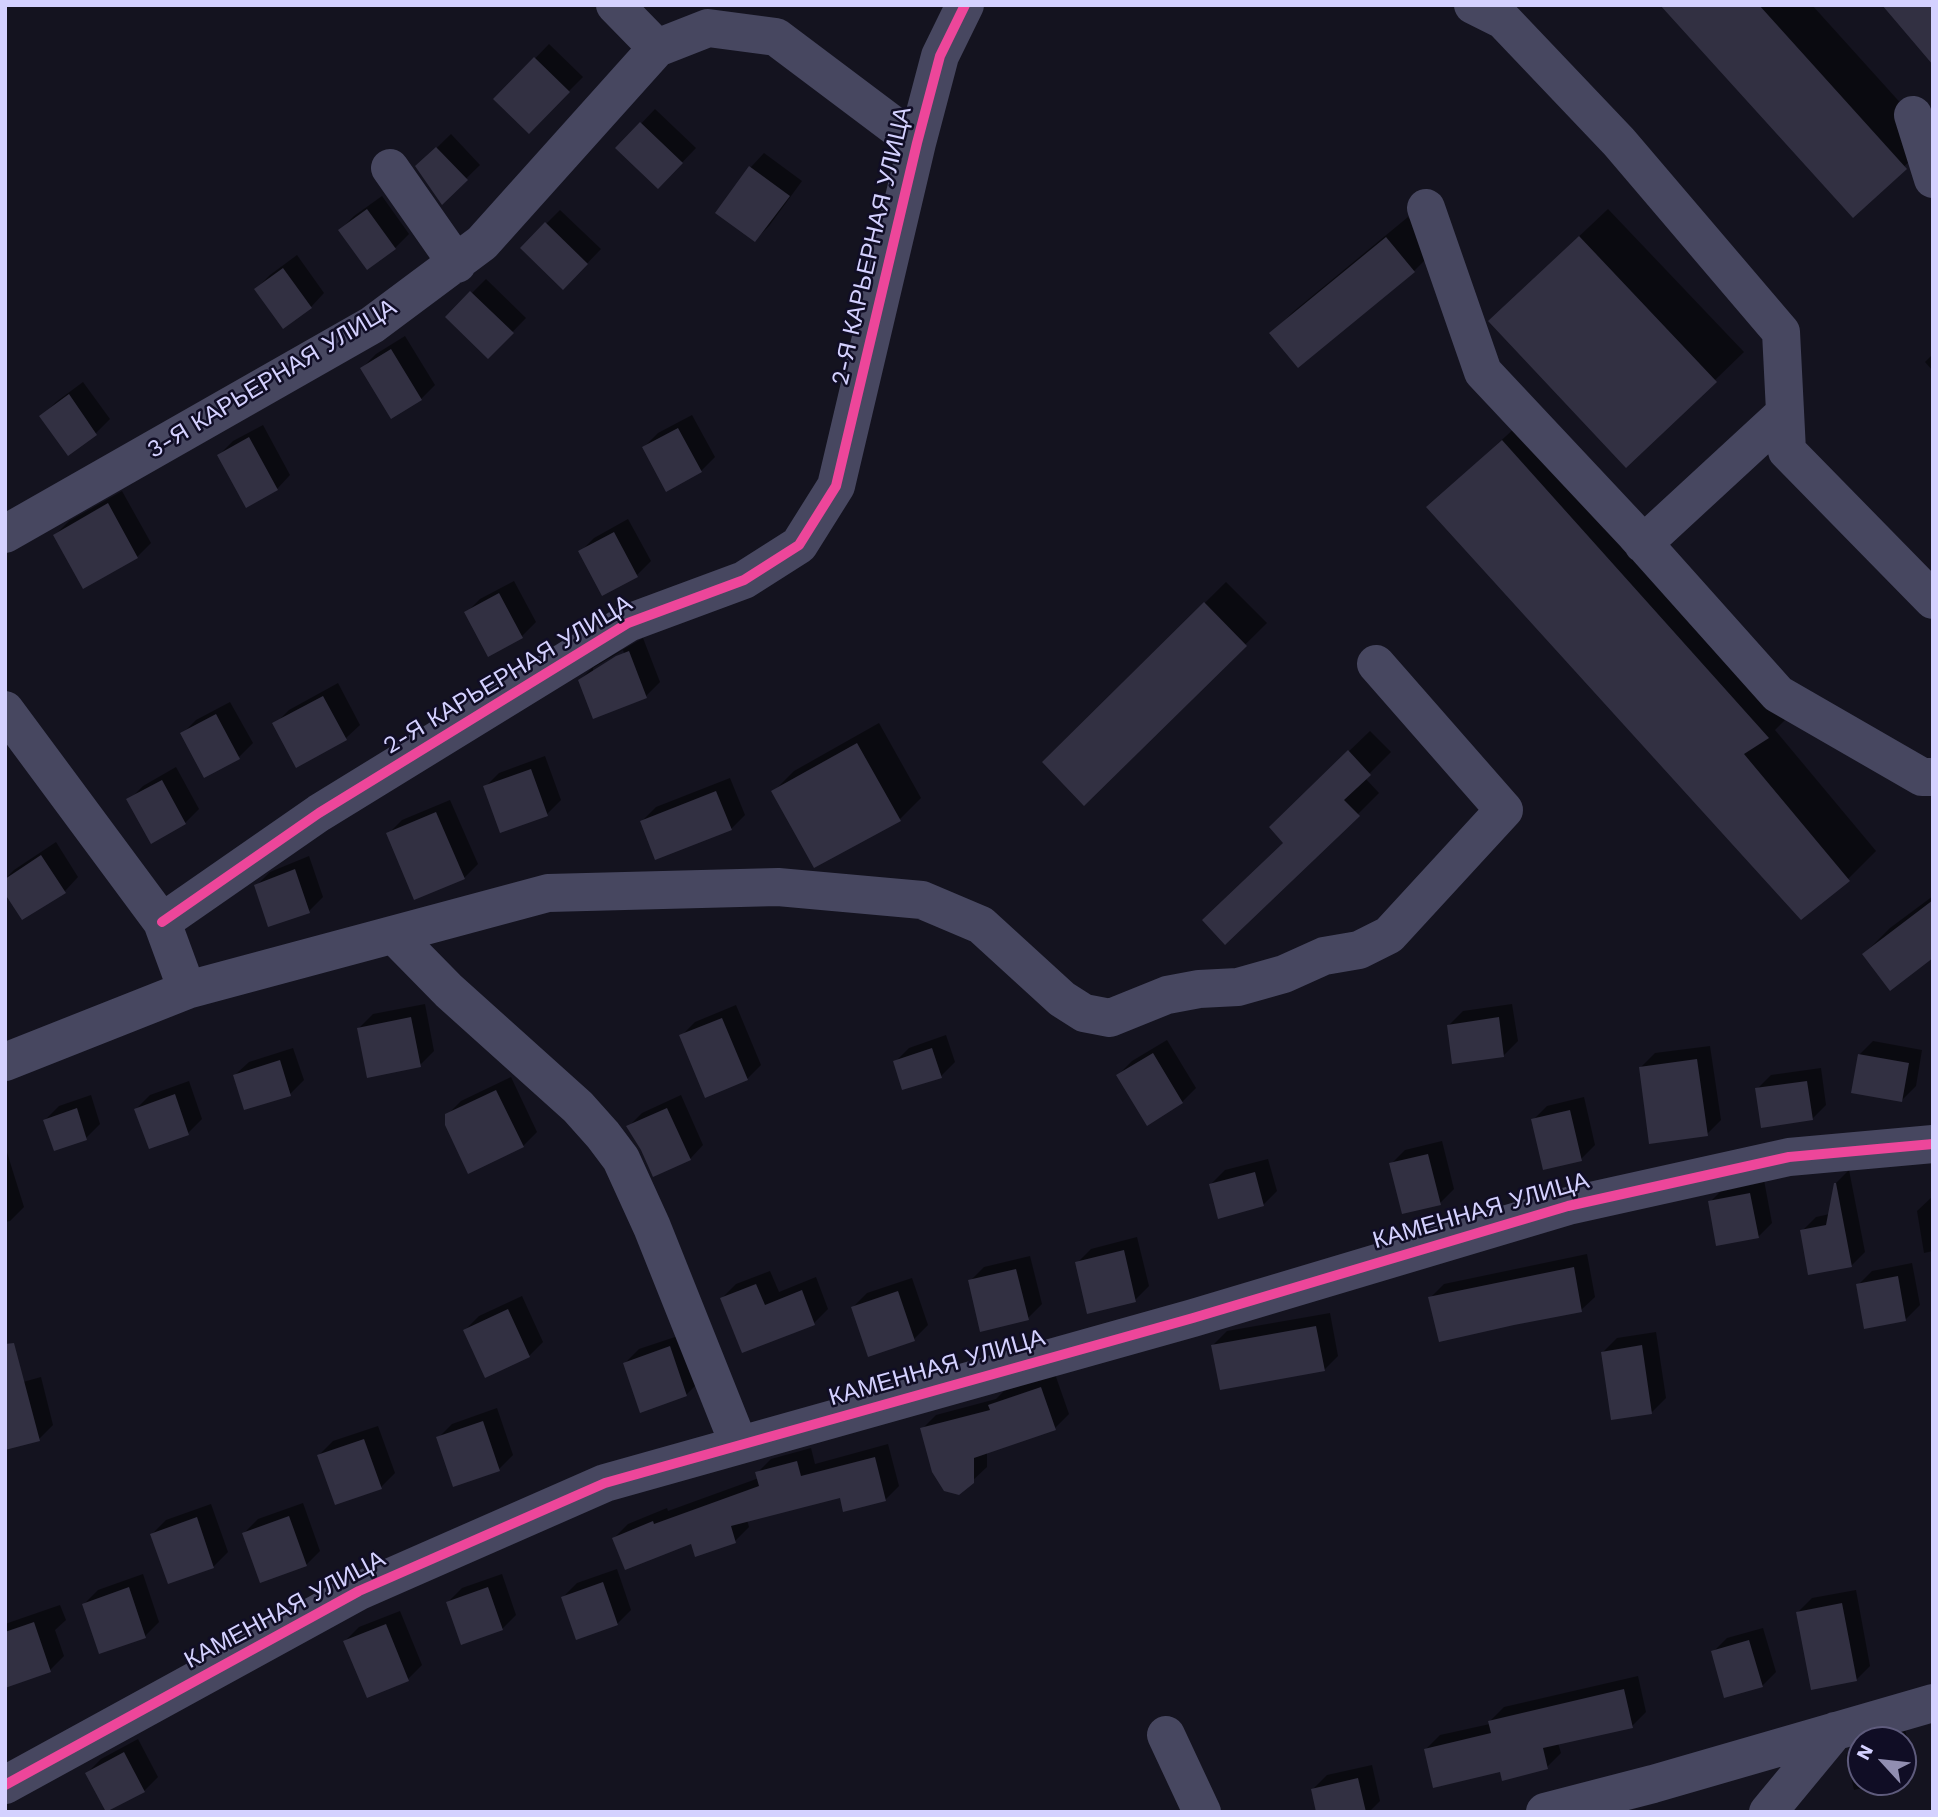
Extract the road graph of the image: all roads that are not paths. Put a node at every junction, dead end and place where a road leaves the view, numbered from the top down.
1 (615, 5) edge
2 (965, 5) edge
3 (1473, 5) edge
4 (657, 48) junction
5 (1913, 115) dead end
6 (917, 144) junction
7 (390, 167) dead end
8 (1933, 178) edge
9 (1426, 208) dead end
10 (457, 264) junction
11 (1785, 413) junction
12 (5, 534) edge
13 (1643, 544) junction
14 (1933, 600) edge
15 (1376, 664) dead end
16 (5, 710) edge
17 (1933, 777) edge
18 (162, 922) junction
19 (394, 934) junction
20 (187, 990) junction
21 (5, 1062) edge
22 (1933, 1144) edge
23 (739, 1445) junction
24 (1933, 1703) edge
25 (1835, 1731) junction
26 (1166, 1735) dead end
27 (5, 1784) edge
28 (1202, 1812) edge
29 (1545, 1812) edge
30 (1768, 1812) edge

1 - 4 street
2 - 6 street, 2-Я КАРЬЕРНАЯ УЛИЦА
3 - 11 street
4 - 6 street, 3-Я КАРЬЕРНАЯ УЛИЦА
4 - 10 street, 3-Я КАРЬЕРНАЯ УЛИЦА
5 - 8 street
6 - 18 street, 2-Я КАРЬЕРНАЯ УЛИЦА
7 - 10 street
9 - 13 street
10 - 12 street, 3-Я КАРЬЕРНАЯ УЛИЦА
11 - 13 street
11 - 14 street
13 - 17 street
15 - 19 street
16 - 18 street
18 - 20 street
19 - 20 street
19 - 23 street
20 - 21 street
22 - 23 street, КАМЕННАЯ УЛИЦА
23 - 27 street, КАМЕННАЯ УЛИЦА
24 - 25 street
25 - 29 street
25 - 30 street
26 - 28 street

